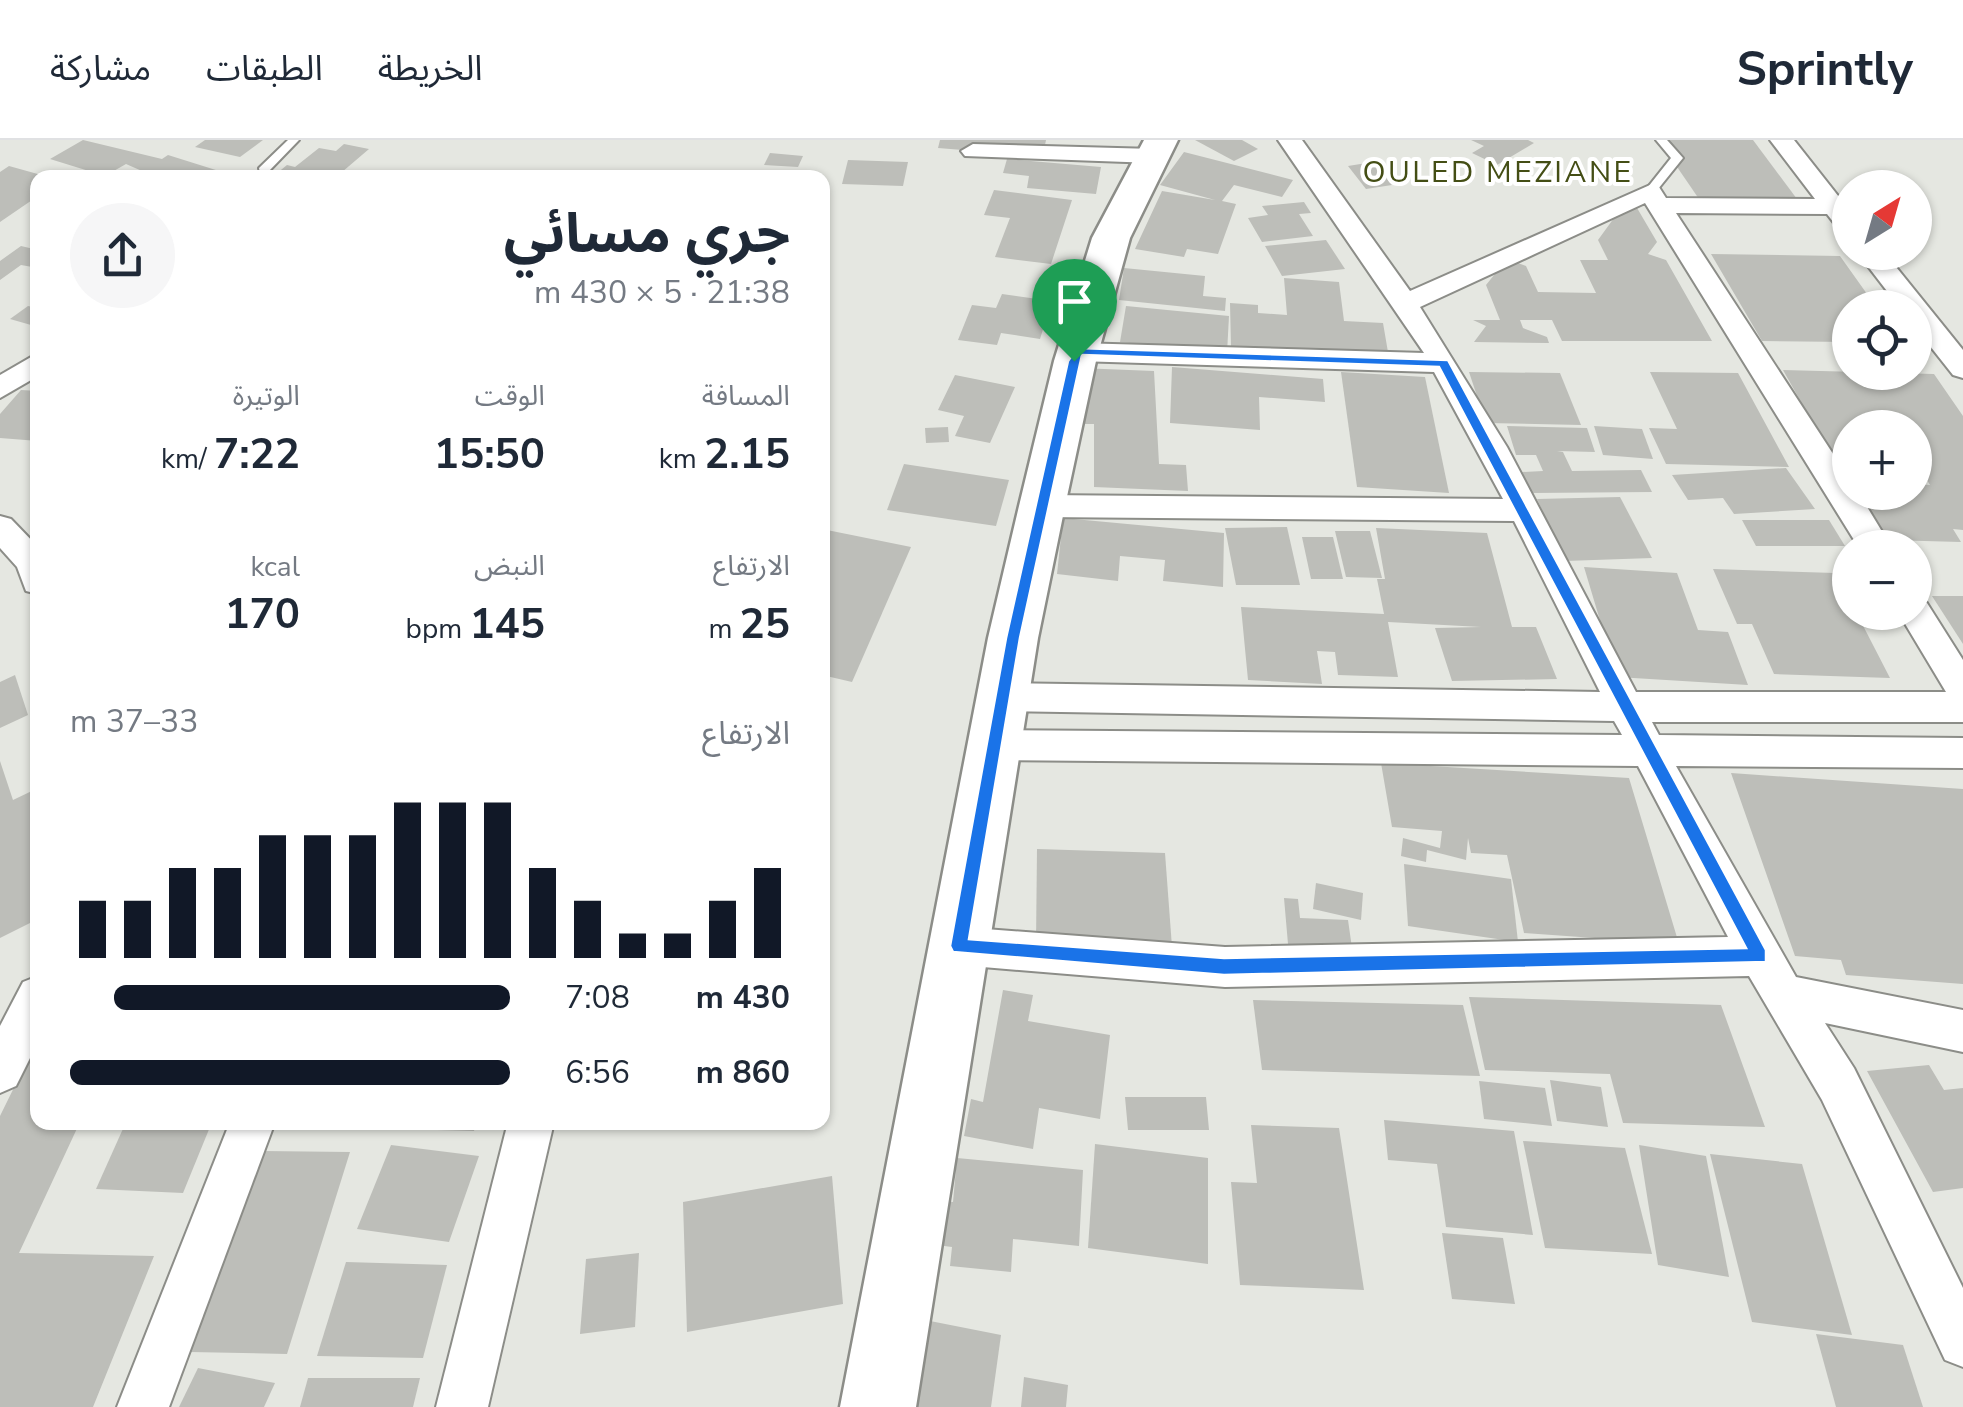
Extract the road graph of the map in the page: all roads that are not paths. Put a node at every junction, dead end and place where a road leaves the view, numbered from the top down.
1 (294, 140) edge
2 (1290, 140) edge
3 (1661, 140) edge
4 (1782, 140) edge
5 (973, 151) dead end
6 (1160, 153) edge
7 (263, 170) edge
8 (1654, 199) junction
9 (1832, 204) edge
10 (1832, 216) edge
11 (1884, 270) edge
12 (1901, 290) edge
13 (1404, 304) junction
14 (1932, 330) edge
15 (1077, 352) junction
16 (1443, 363) junction
17 (30, 368) edge
18 (1963, 369) edge
19 (0, 389) edge
20 (1042, 506) junction
21 (1524, 510) junction
22 (0, 527) edge
23 (1865, 530) edge
24 (27, 569) edge
25 (1926, 630) edge
26 (1963, 690) edge
27 (1625, 707) junction
28 (1963, 707) edge
29 (998, 721) junction
30 (1650, 752) junction
31 (1963, 752) edge
32 (959, 946) junction
33 (1760, 956) junction
34 (1784, 994) junction
35 (30, 1012) edge
36 (1963, 1031) edge
37 (0, 1070) edge
38 (251, 1130) edge
39 (529, 1130) edge
40 (1952, 1294) edge
41 (1963, 1342) edge
42 (143, 1407) edge
43 (462, 1407) edge
44 (878, 1407) edge

1 - 7 lane
2 - 13 street
3 - 8 lane
4 - 9 street
5 - 6 street
6 - 15 main road
8 - 10 street
8 - 13 street
8 - 23 street
11 - 12 street
13 - 16 street
14 - 18 street
15 - 16 street
15 - 20 main road
16 - 21 street
17 - 19 street
20 - 21 street
20 - 29 main road
21 - 27 street
22 - 24 street
25 - 26 street
27 - 28 street
27 - 29 street
27 - 30 street
29 - 30 street
29 - 32 main road
30 - 31 street
30 - 33 street
32 - 33 street
32 - 44 main road
33 - 34 street
34 - 36 street
34 - 40 street
35 - 37 street
38 - 42 street
39 - 43 street
40 - 41 street

